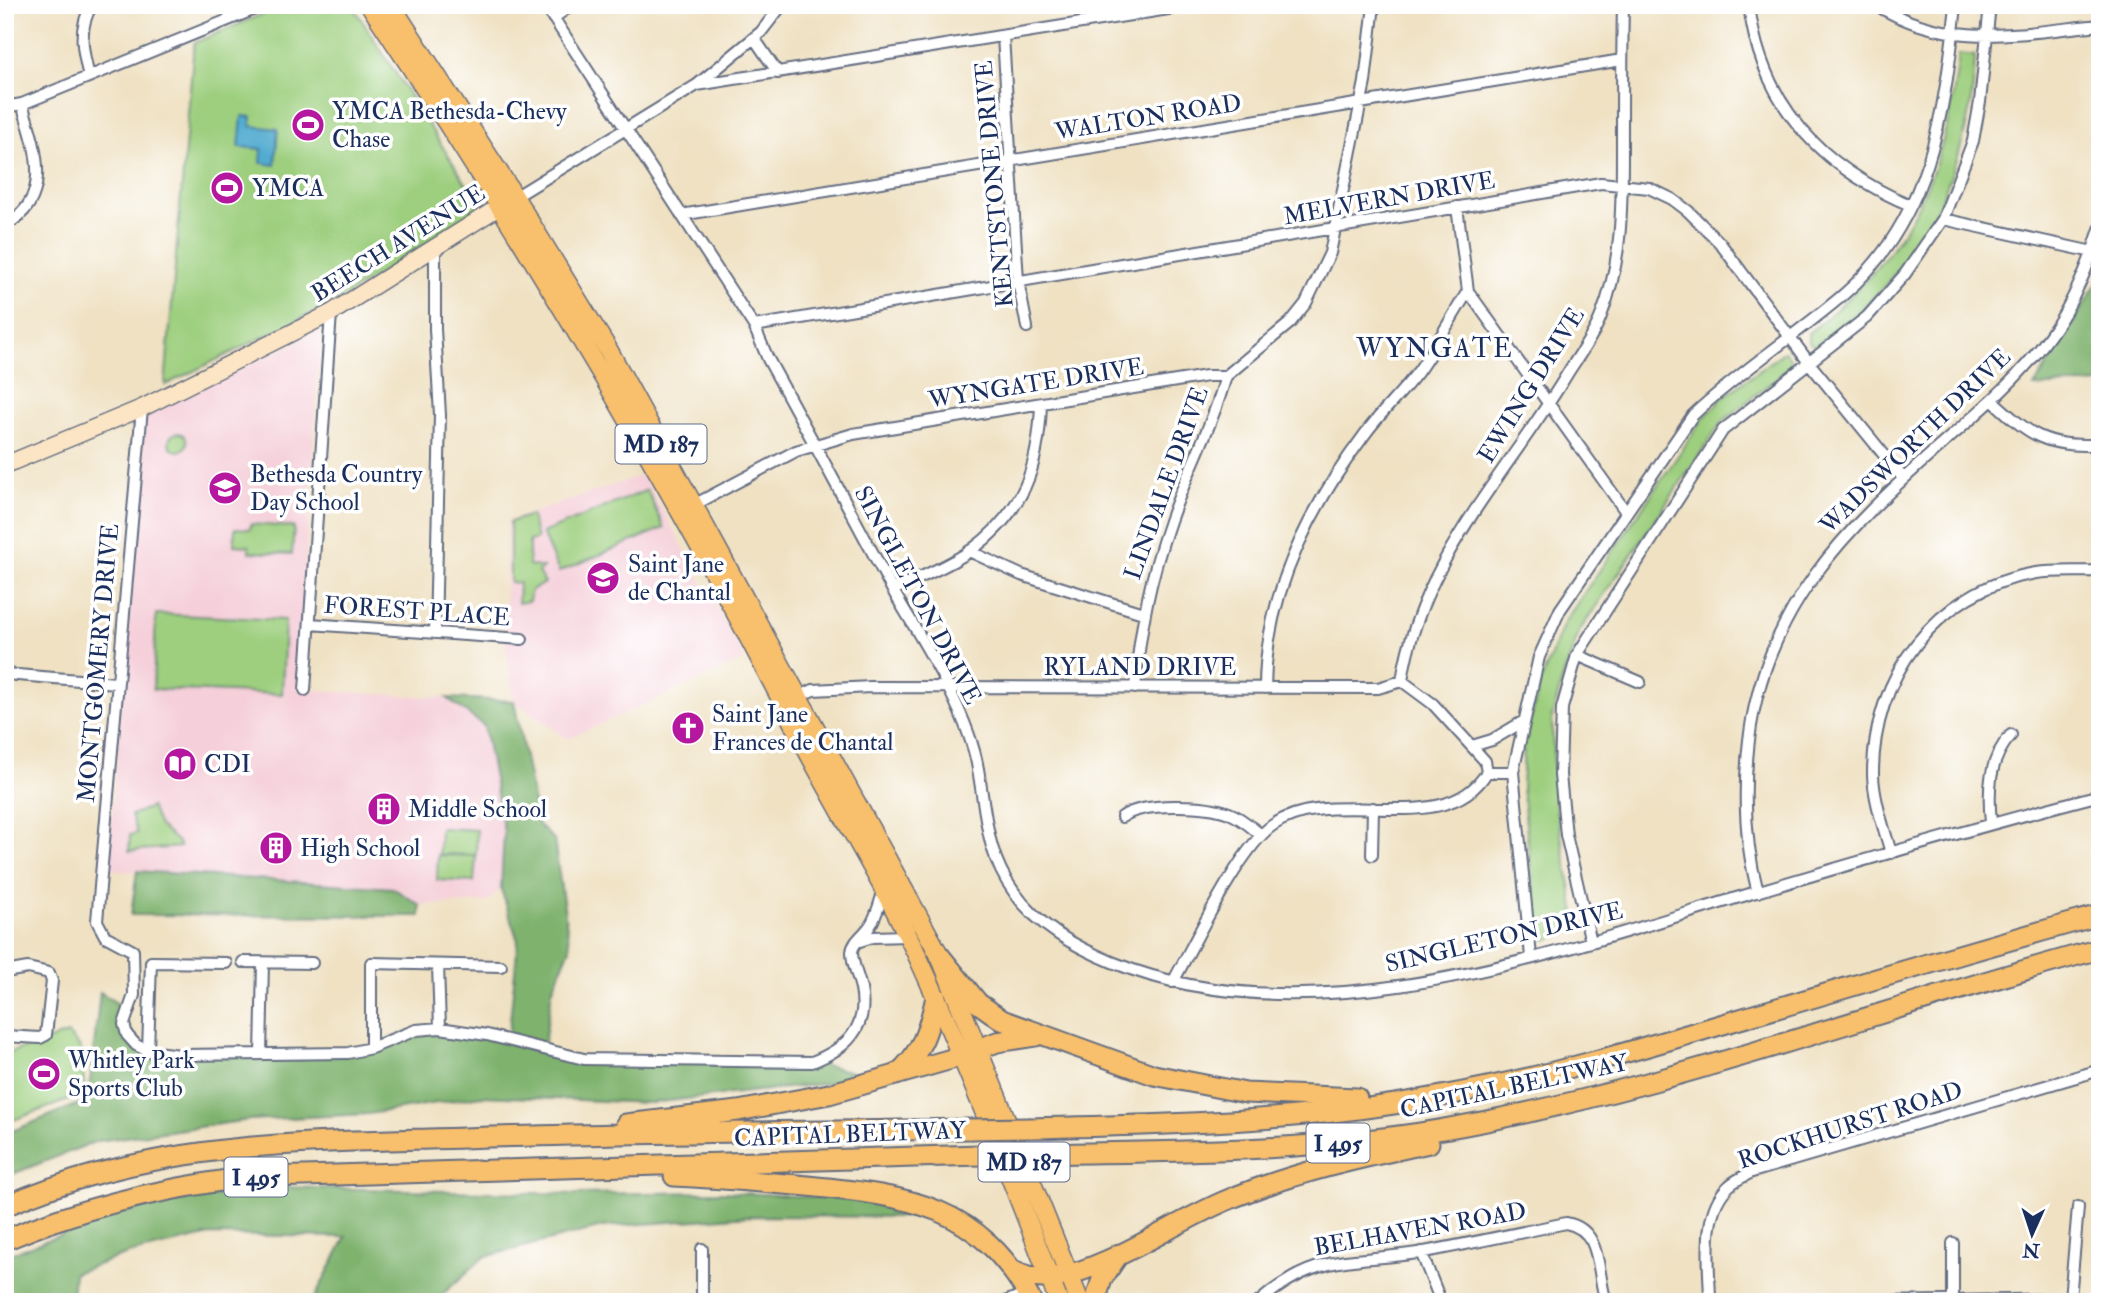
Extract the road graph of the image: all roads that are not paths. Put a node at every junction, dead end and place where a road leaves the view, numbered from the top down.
1 (92, 5) edge
2 (265, 5) edge
3 (370, 5) edge
4 (391, 5) edge
5 (545, 5) edge
6 (572, 5) edge
7 (782, 5) edge
8 (1193, 5) edge
9 (1374, 5) edge
10 (1623, 5) edge
11 (1749, 5) edge
12 (1875, 5) edge
13 (1956, 5) edge
14 (1990, 5) edge
15 (553, 18) junction
16 (2100, 25) edge
17 (1953, 34) junction
18 (1003, 36) junction
19 (1987, 36) junction
20 (754, 38) junction
21 (1622, 60) junction
22 (778, 72) junction
23 (89, 77) junction
24 (697, 85) junction
25 (22, 104) junction
26 (1360, 104) junction
27 (5, 107) edge
28 (624, 129) junction
29 (1009, 162) junction
30 (1622, 185) junction
31 (508, 202) junction
32 (1910, 205) junction
33 (1457, 207) junction
34 (681, 215) junction
35 (1943, 219) junction
36 (5, 225) edge
37 (1335, 229) junction
38 (2100, 229) edge
39 (435, 250) junction
40 (2093, 252) junction
41 (1018, 281) junction
42 (1468, 291) junction
43 (331, 313) junction
44 (754, 326) junction
45 (1027, 327) dead end
46 (1791, 335) junction
47 (1810, 364) junction
48 (1226, 376) junction
49 (1992, 400) junction
50 (1041, 404) junction
51 (1548, 407) junction
52 (142, 408) junction
53 (815, 444) junction
54 (2100, 445) edge
55 (5, 465) edge
56 (1903, 478) junction
57 (688, 508) junction
58 (1626, 512) junction
59 (970, 551) junction
60 (2100, 571) edge
61 (893, 590) junction
62 (1143, 613) junction
63 (310, 624) junction
64 (435, 633) junction
65 (522, 639) dead end
66 (1577, 655) junction
67 (5, 674) edge
68 (1402, 681) junction
69 (1640, 682) dead end
70 (116, 683) junction
71 (949, 688) junction
72 (1135, 688) junction
73 (1265, 688) junction
74 (305, 690) dead end
75 (792, 700) junction
76 (1524, 721) junction
77 (2011, 735) dead end
78 (1472, 746) junction
79 (1487, 772) junction
80 (1513, 772) junction
81 (2100, 795) edge
82 (1373, 808) junction
83 (1122, 817) dead end
84 (1992, 823) junction
85 (1261, 835) junction
86 (1891, 853) junction
87 (1372, 855) dead end
88 (884, 890) junction
89 (1758, 892) junction
90 (2100, 915) edge
91 (908, 936) junction
92 (1591, 942) junction
93 (855, 943) junction
94 (2100, 949) edge
95 (940, 956) junction
96 (1531, 957) junction
97 (243, 962) dead end
98 (226, 963) dead end
99 (263, 963) junction
100 (312, 963) dead end
101 (438, 965) junction
102 (501, 966) dead end
103 (5, 972) edge
104 (1173, 982) junction
105 (936, 997) junction
106 (440, 1028) junction
107 (1041, 1035) junction
108 (5, 1036) edge
109 (371, 1048) junction
110 (148, 1051) junction
111 (971, 1052) junction
112 (261, 1054) junction
113 (2100, 1070) edge
114 (893, 1077) junction
115 (1629, 1087) junction
116 (1487, 1088) junction
117 (515, 1136) junction
118 (516, 1169) junction
119 (5, 1206) edge
120 (2078, 1207) dead end
121 (5, 1240) edge
122 (1953, 1243) dead end
123 (702, 1249) dead end
124 (1421, 1252) junction
125 (1119, 1254) junction
126 (1015, 1270) junction
127 (1059, 1277) junction
128 (2070, 1299) junction
129 (1023, 1300) edge
130 (1953, 1300) junction
131 (702, 1302) edge
132 (1004, 1302) edge
133 (1059, 1302) edge
134 (1080, 1302) edge
135 (1095, 1302) edge
136 (1259, 1302) edge
137 (1441, 1302) edge
138 (1606, 1302) edge
139 (1710, 1302) edge
140 (1878, 1302) edge
141 (2095, 1302) edge

1 - 23 street
2 - 23 street
3 - 31 main road, MD 187
4 - 31 main road, MD 187
5 - 15 street, SINGLETON DRIVE
6 - 15 street
7 - 20 street, BEECH AVENUE
8 - 18 street
9 - 26 street
10 - 21 street, EWING DRIVE
11 - 32 street
12 - 17 street
13 - 17 street
14 - 19 street
15 - 28 street, SINGLETON DRIVE
16 - 19 street
17 - 19 street
17 - 32 street
18 - 22 street
18 - 29 street, KENTSTONE DRIVE
19 - 35 street
20 - 22 street
20 - 24 street, BEECH AVENUE
21 - 26 street, WALTON ROAD
21 - 30 street, EWING DRIVE
22 - 24 street
23 - 25 street
24 - 28 street, BEECH AVENUE
25 - 27 street
25 - 36 street
26 - 29 street, WALTON ROAD
26 - 37 street
28 - 31 street, BEECH AVENUE
28 - 34 street, SINGLETON DRIVE
29 - 34 street, WALTON ROAD
29 - 41 street, KENTSTONE DRIVE
30 - 33 street, MELVERN DRIVE
30 - 46 street, MELVERN DRIVE
30 - 51 street, EWING DRIVE
31 - 39 street, BEECH AVENUE
31 - 57 main road, MD 187
32 - 46 street
33 - 37 street, MELVERN DRIVE
33 - 42 street
34 - 44 street, SINGLETON DRIVE
35 - 40 street
35 - 47 street
37 - 41 street, MELVERN DRIVE
37 - 48 street
38 - 40 street, WADSWORTH DRIVE
39 - 43 street, BEECH AVENUE
39 - 64 street
40 - 49 street, WADSWORTH DRIVE
41 - 44 street, MELVERN DRIVE
41 - 45 street, KENTSTONE DRIVE
42 - 51 street
42 - 73 street
43 - 52 street, BEECH AVENUE
43 - 63 street
44 - 53 street, SINGLETON DRIVE
46 - 47 street, MELVERN DRIVE
46 - 58 street
47 - 56 street, MELVERN DRIVE
47 - 66 street
48 - 50 street, WYNGATE DRIVE
48 - 62 street, LINDALE DRIVE
49 - 54 street
49 - 56 street, WADSWORTH DRIVE
50 - 53 street, WYNGATE DRIVE
50 - 59 street
51 - 58 street
51 - 68 street, EWING DRIVE
52 - 55 street, BEECH AVENUE
52 - 70 street, MONTGOMERY DRIVE
53 - 57 street, WYNGATE DRIVE
53 - 61 street, SINGLETON DRIVE
56 - 89 street, WADSWORTH DRIVE
57 - 75 main road, MD 187
58 - 76 street
59 - 61 street
59 - 62 street
60 - 86 street
61 - 71 street, SINGLETON DRIVE
62 - 72 street, LINDALE DRIVE
63 - 64 street, FOREST PLACE
63 - 74 street
64 - 65 street, FOREST PLACE
66 - 69 street
66 - 92 street
67 - 70 street
68 - 73 street, RYLAND DRIVE
68 - 78 street
70 - 110 street, MONTGOMERY DRIVE
71 - 72 street, RYLAND DRIVE
71 - 75 street, RYLAND DRIVE
71 - 104 street, SINGLETON DRIVE
72 - 73 street, RYLAND DRIVE
75 - 88 main road, MD 187
75 - 95 main road, MD 187
76 - 78 street
76 - 80 street
77 - 84 street
78 - 79 street
79 - 80 street
79 - 82 street
80 - 96 street
81 - 84 street, SINGLETON DRIVE
82 - 85 street
82 - 87 street
83 - 85 street
84 - 86 street, SINGLETON DRIVE
85 - 104 street
86 - 89 street, SINGLETON DRIVE
88 - 91 main road, MD 187
88 - 93 street
89 - 92 street, SINGLETON DRIVE
90 - 116 highway, CAPITAL BELTWAY / I 495
91 - 93 street
91 - 105 main road, MD 187
92 - 96 street, SINGLETON DRIVE
93 - 106 street
94 - 115 highway, CAPITAL BELTWAY / I 495
95 - 107 highway
95 - 111 main road, MD 187
96 - 104 street, SINGLETON DRIVE
97 - 99 street
98 - 110 street
99 - 100 street
99 - 112 street
101 - 102 street
101 - 106 street
101 - 109 street
103 - 108 street
105 - 111 main road, MD 187
105 - 114 highway
106 - 109 street
107 - 111 highway
107 - 116 highway
109 - 112 street
110 - 112 street
111 - 114 highway
111 - 127 main road, MD 187
113 - 139 street, ROCKHURST ROAD
114 - 117 highway
115 - 118 highway, CAPITAL BELTWAY / I 495, bridge
115 - 125 highway
116 - 117 highway, CAPITAL BELTWAY / I 495, bridge
117 - 119 highway, CAPITAL BELTWAY / I 495
118 - 121 highway, CAPITAL BELTWAY / I 495
118 - 126 highway
120 - 128 street
122 - 130 street
123 - 131 street
124 - 136 street, BELHAVEN ROAD
124 - 137 street
124 - 138 street, BELHAVEN ROAD
125 - 127 highway
125 - 135 highway
126 - 127 highway
126 - 129 highway
127 - 133 main road, MD 187
127 - 134 main road, MD 187
128 - 130 street
128 - 141 street
129 - 132 street
130 - 140 street

